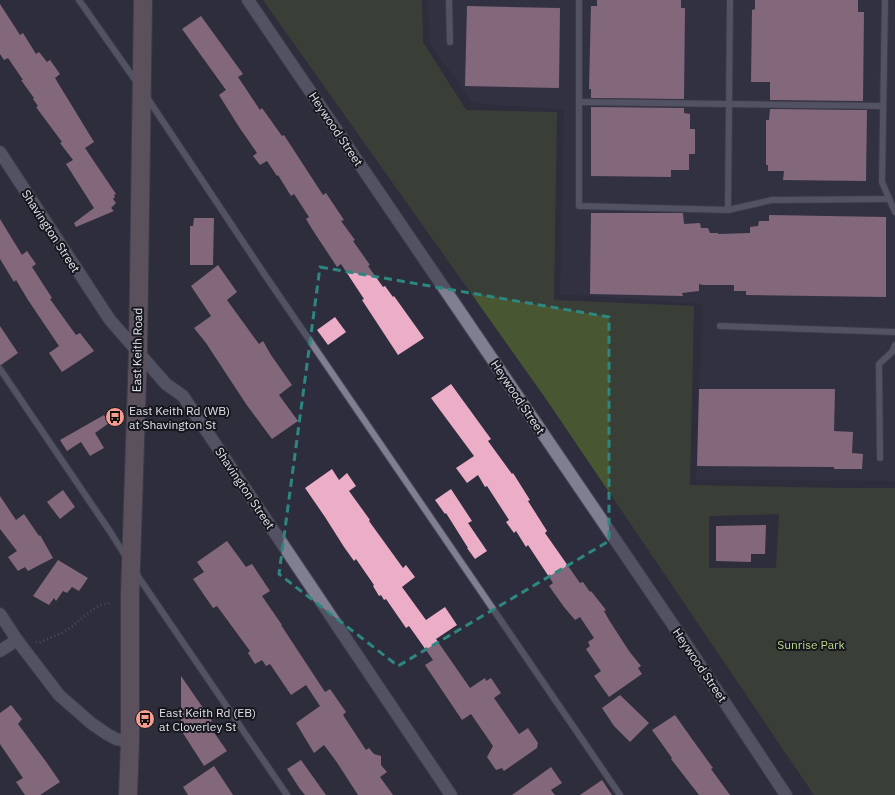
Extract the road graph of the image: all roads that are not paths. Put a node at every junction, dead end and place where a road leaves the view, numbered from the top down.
1 (79, 0) edge
2 (143, 0) edge
3 (248, 0) edge
4 (449, 0) edge
5 (579, 0) edge
6 (730, 0) edge
7 (885, 0) edge
8 (450, 42) dead end
9 (141, 89) junction
10 (579, 102) junction
11 (729, 104) junction
12 (883, 106) junction
13 (0, 152) edge
14 (889, 199) junction
15 (728, 210) junction
16 (895, 212) edge
17 (720, 326) dead end
18 (895, 332) edge
19 (895, 345) edge
20 (138, 351) junction
21 (0, 369) edge
22 (880, 458) dead end
23 (132, 566) junction
24 (0, 614) edge
25 (17, 640) junction
26 (0, 651) edge
27 (130, 742) junction
28 (128, 795) edge
29 (287, 795) edge
30 (451, 795) edge
31 (620, 795) edge
32 (786, 795) edge

1 - 9 lane
2 - 9 main road, East Keith Road
3 - 32 street, Heywood Street
4 - 8 lane
5 - 10 lane
6 - 11 lane
7 - 12 lane
9 - 20 main road, East Keith Road
9 - 31 lane
10 - 11 lane
10 - 15 lane
11 - 12 lane
11 - 15 lane
12 - 14 lane
13 - 20 street, Shavington Street
14 - 15 lane
14 - 16 lane
17 - 18 lane
19 - 22 lane
20 - 23 main road, East Keith Road
20 - 30 street, Shavington Street
21 - 23 lane
23 - 27 main road, East Keith Road
23 - 29 lane
24 - 25 street
25 - 26 street
25 - 27 street
27 - 28 main road, East Keith Road

